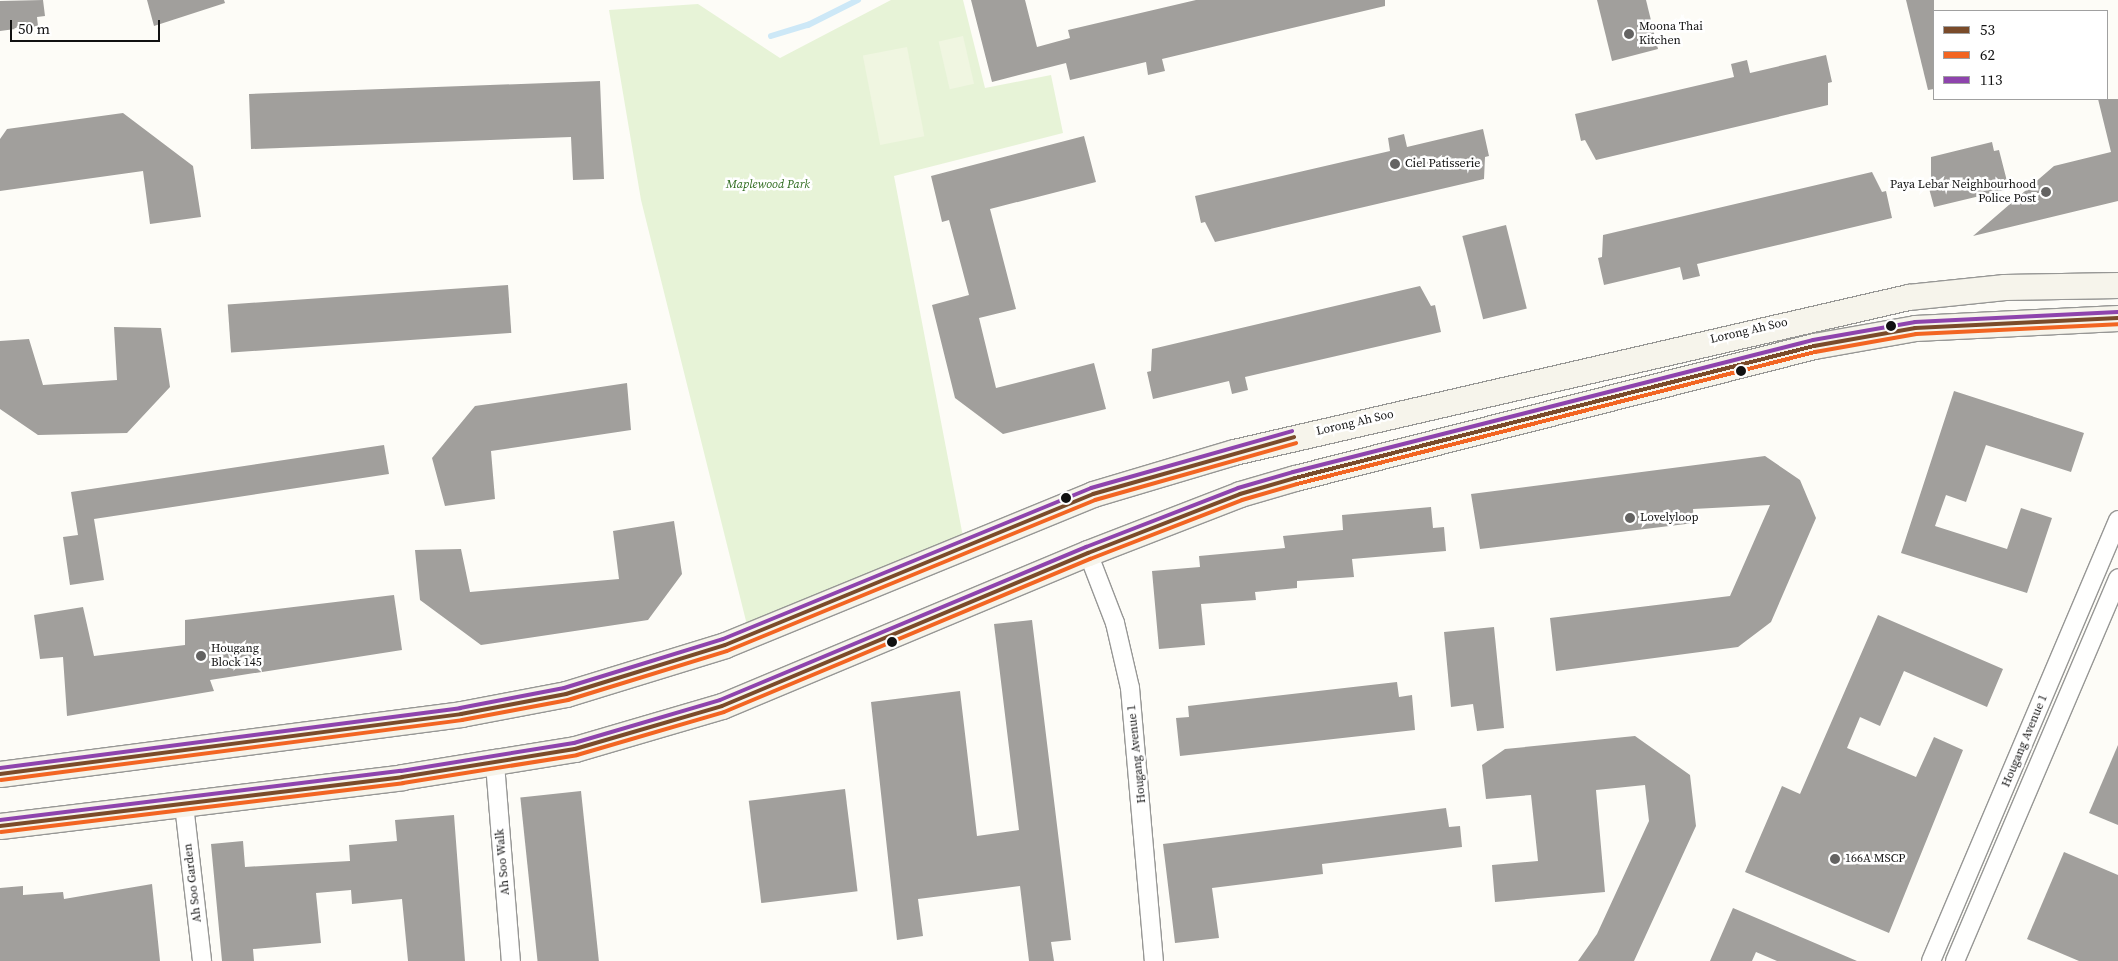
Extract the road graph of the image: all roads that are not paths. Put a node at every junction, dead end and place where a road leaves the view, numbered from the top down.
1 (2118, 285) edge
2 (2093, 318) junction
3 (2118, 318) edge
4 (2118, 336) edge
5 (1289, 438) junction
6 (1302, 476) junction
7 (2118, 520) edge
8 (1088, 553) junction
9 (2118, 578) edge
10 (495, 764) junction
11 (0, 774) edge
12 (184, 805) junction
13 (0, 826) edge
14 (202, 961) edge
15 (511, 961) edge
16 (1154, 961) edge
17 (1931, 961) edge
18 (1955, 961) edge

1 - 5 main road, Lorong Ah Soo
2 - 3 main road
2 - 4 main road
2 - 6 main road
5 - 6 main road
5 - 11 main road, Lorong Ah Soo
6 - 8 main road
7 - 17 street, Hougang Avenue 1
8 - 10 main road
8 - 16 street, Hougang Avenue 1
9 - 18 street, Hougang Avenue 1
10 - 12 main road
10 - 15 street, Ah Soo Walk
12 - 13 main road
12 - 14 street, Ah Soo Garden

